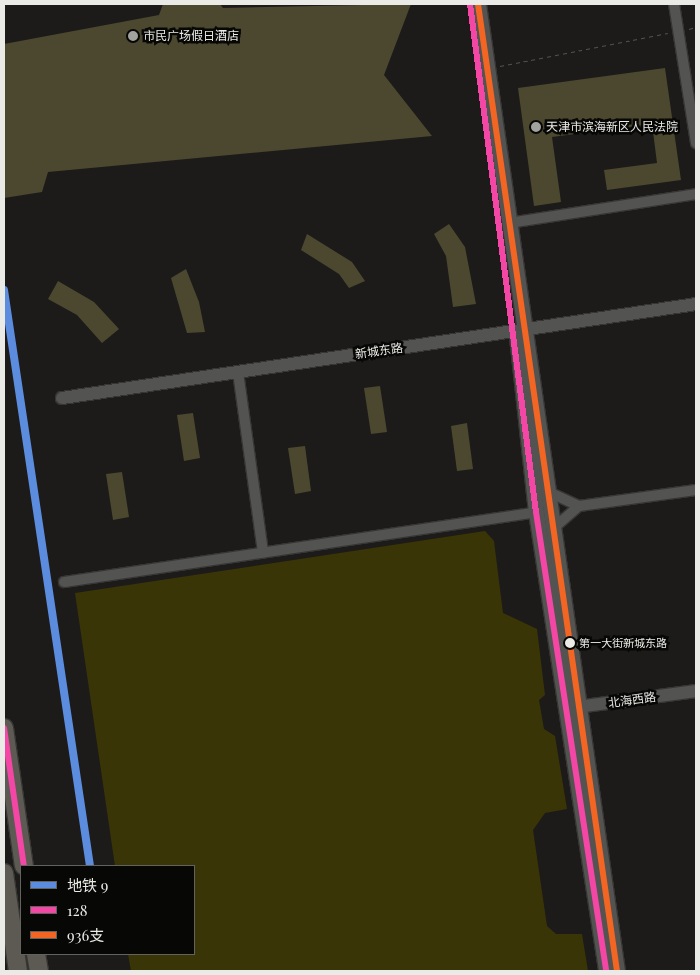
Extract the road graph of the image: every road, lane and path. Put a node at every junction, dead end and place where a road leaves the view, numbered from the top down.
1 (4, 4) edge
2 (7, 4) edge
3 (470, 4) edge
4 (478, 4) edge
5 (674, 4) edge
6 (679, 31) junction
7 (487, 68) junction
8 (696, 143) edge
9 (696, 194) edge
10 (509, 223) junction
11 (696, 304) edge
12 (696, 310) edge
13 (520, 334) junction
14 (239, 376) junction
15 (63, 402) dead end
16 (696, 490) edge
17 (551, 493) junction
18 (579, 506) junction
19 (536, 512) junction
20 (556, 526) junction
21 (264, 552) junction
22 (64, 582) dead end
23 (696, 691) edge
24 (574, 708) junction
25 (4, 728) edge
26 (24, 865) edge
27 (4, 873) edge
28 (36, 955) edge
29 (18, 971) edge
30 (39, 971) edge
31 (606, 971) edge
32 (617, 971) edge

1 - 2 path
3 - 13 main road
4 - 7 main road
5 - 6 street
6 - 7 path
6 - 8 street
7 - 10 main road
9 - 10 street
10 - 13 main road
11 - 13 street, 新城东路
12 - 13 street, 新城东路
13 - 14 street, 新城东路
13 - 17 main road
13 - 19 main road
14 - 15 street, 新城东路
14 - 21 street
16 - 18 street
17 - 18 street
17 - 20 main road
18 - 20 street
19 - 21 street
19 - 24 main road
20 - 24 main road
21 - 22 street
23 - 24 street, 北海西路
24 - 31 main road
24 - 32 main road
25 - 26 highway
27 - 29 highway
28 - 30 highway

